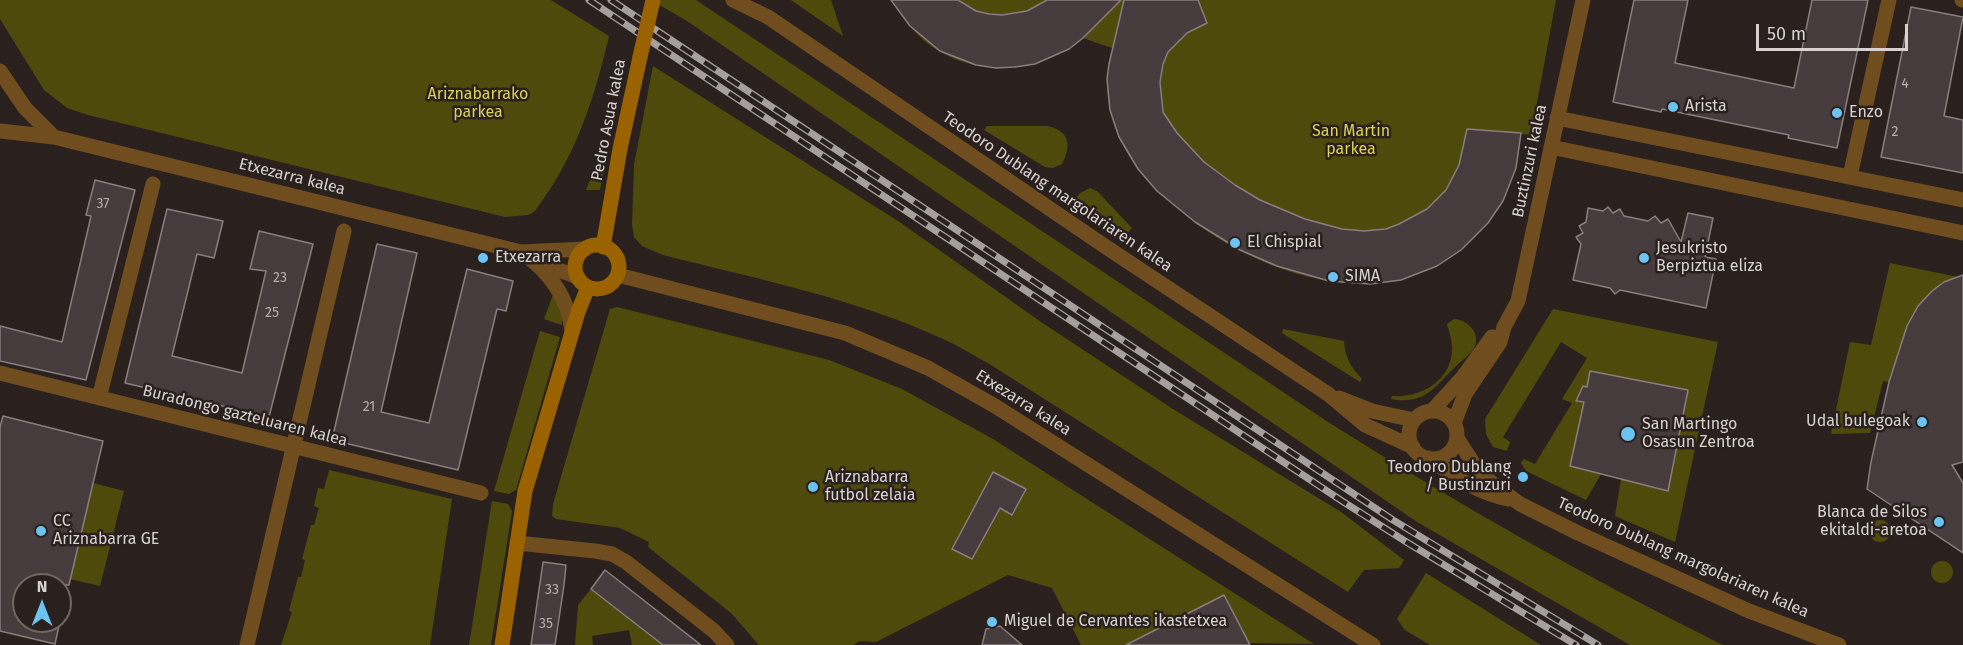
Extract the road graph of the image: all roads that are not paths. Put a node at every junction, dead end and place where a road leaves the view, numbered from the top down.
1 (653, 0) edge
2 (733, 0) edge
3 (750, 0) edge
4 (1583, 0) edge
5 (1889, 0) edge
6 (768, 17) junction
7 (0, 71) edge
8 (1557, 118) junction
9 (0, 131) edge
10 (54, 136) junction
11 (1551, 147) junction
12 (1850, 176) junction
13 (153, 184) dead end
14 (1963, 200) edge
15 (344, 231) dead end
16 (1963, 233) edge
17 (603, 247) junction
18 (585, 249) junction
19 (521, 252) junction
20 (534, 261) junction
21 (618, 275) junction
22 (583, 282) junction
23 (1504, 327) junction
24 (572, 331) junction
25 (0, 373) edge
26 (1328, 393) junction
27 (99, 398) junction
28 (1432, 411) junction
29 (1414, 420) junction
30 (1454, 423) junction
31 (1457, 438) junction
32 (293, 446) junction
33 (1413, 447) junction
34 (1428, 458) junction
35 (481, 493) dead end
36 (1514, 500) junction
37 (517, 543) junction
38 (247, 645) edge
39 (502, 645) edge
40 (727, 645) edge
41 (1373, 645) edge
42 (1839, 645) edge

1 - 17 main road, Pedro Asua kalea, bridge
2 - 6 street, Teodoro Dublang margolariaren kalea
3 - 6 street, Teodoro Dublang margolariaren kalea
4 - 8 street, Buztinzuri kalea
5 - 12 street
6 - 26 street, Teodoro Dublang margolariaren kalea
7 - 10 street
8 - 11 street, Buztinzuri kalea
8 - 12 street
9 - 10 street, Etxezarra kalea
10 - 19 street, Etxezarra kalea
11 - 16 street
11 - 23 street, Buztinzuri kalea
12 - 14 street
13 - 27 street
15 - 32 street
17 - 18 main road
17 - 21 main road
18 - 19 street, Etxezarra kalea
18 - 22 main road
19 - 20 street, Etxezarra kalea
20 - 22 street, Etxezarra kalea
20 - 24 street, Etxezarra kalea
21 - 22 main road
21 - 41 street, Etxezarra kalea
22 - 24 main road
23 - 28 street
23 - 30 street
24 - 37 main road
25 - 27 street, Buradongo gazteluaren kalea
26 - 29 street, Teodoro Dublang margolariaren kalea
26 - 33 street, Teodoro Dublang margolariaren kalea
27 - 32 street, Buradongo gazteluaren kalea
28 - 29 street
28 - 30 street
29 - 33 street
30 - 31 street
31 - 34 street
31 - 36 street, Teodoro Dublang margolariaren kalea
32 - 35 street, Buradongo gazteluaren kalea
32 - 38 street
33 - 34 street
34 - 36 street, Teodoro Dublang margolariaren kalea
36 - 42 street, Teodoro Dublang margolariaren kalea
37 - 39 main road
37 - 40 street

